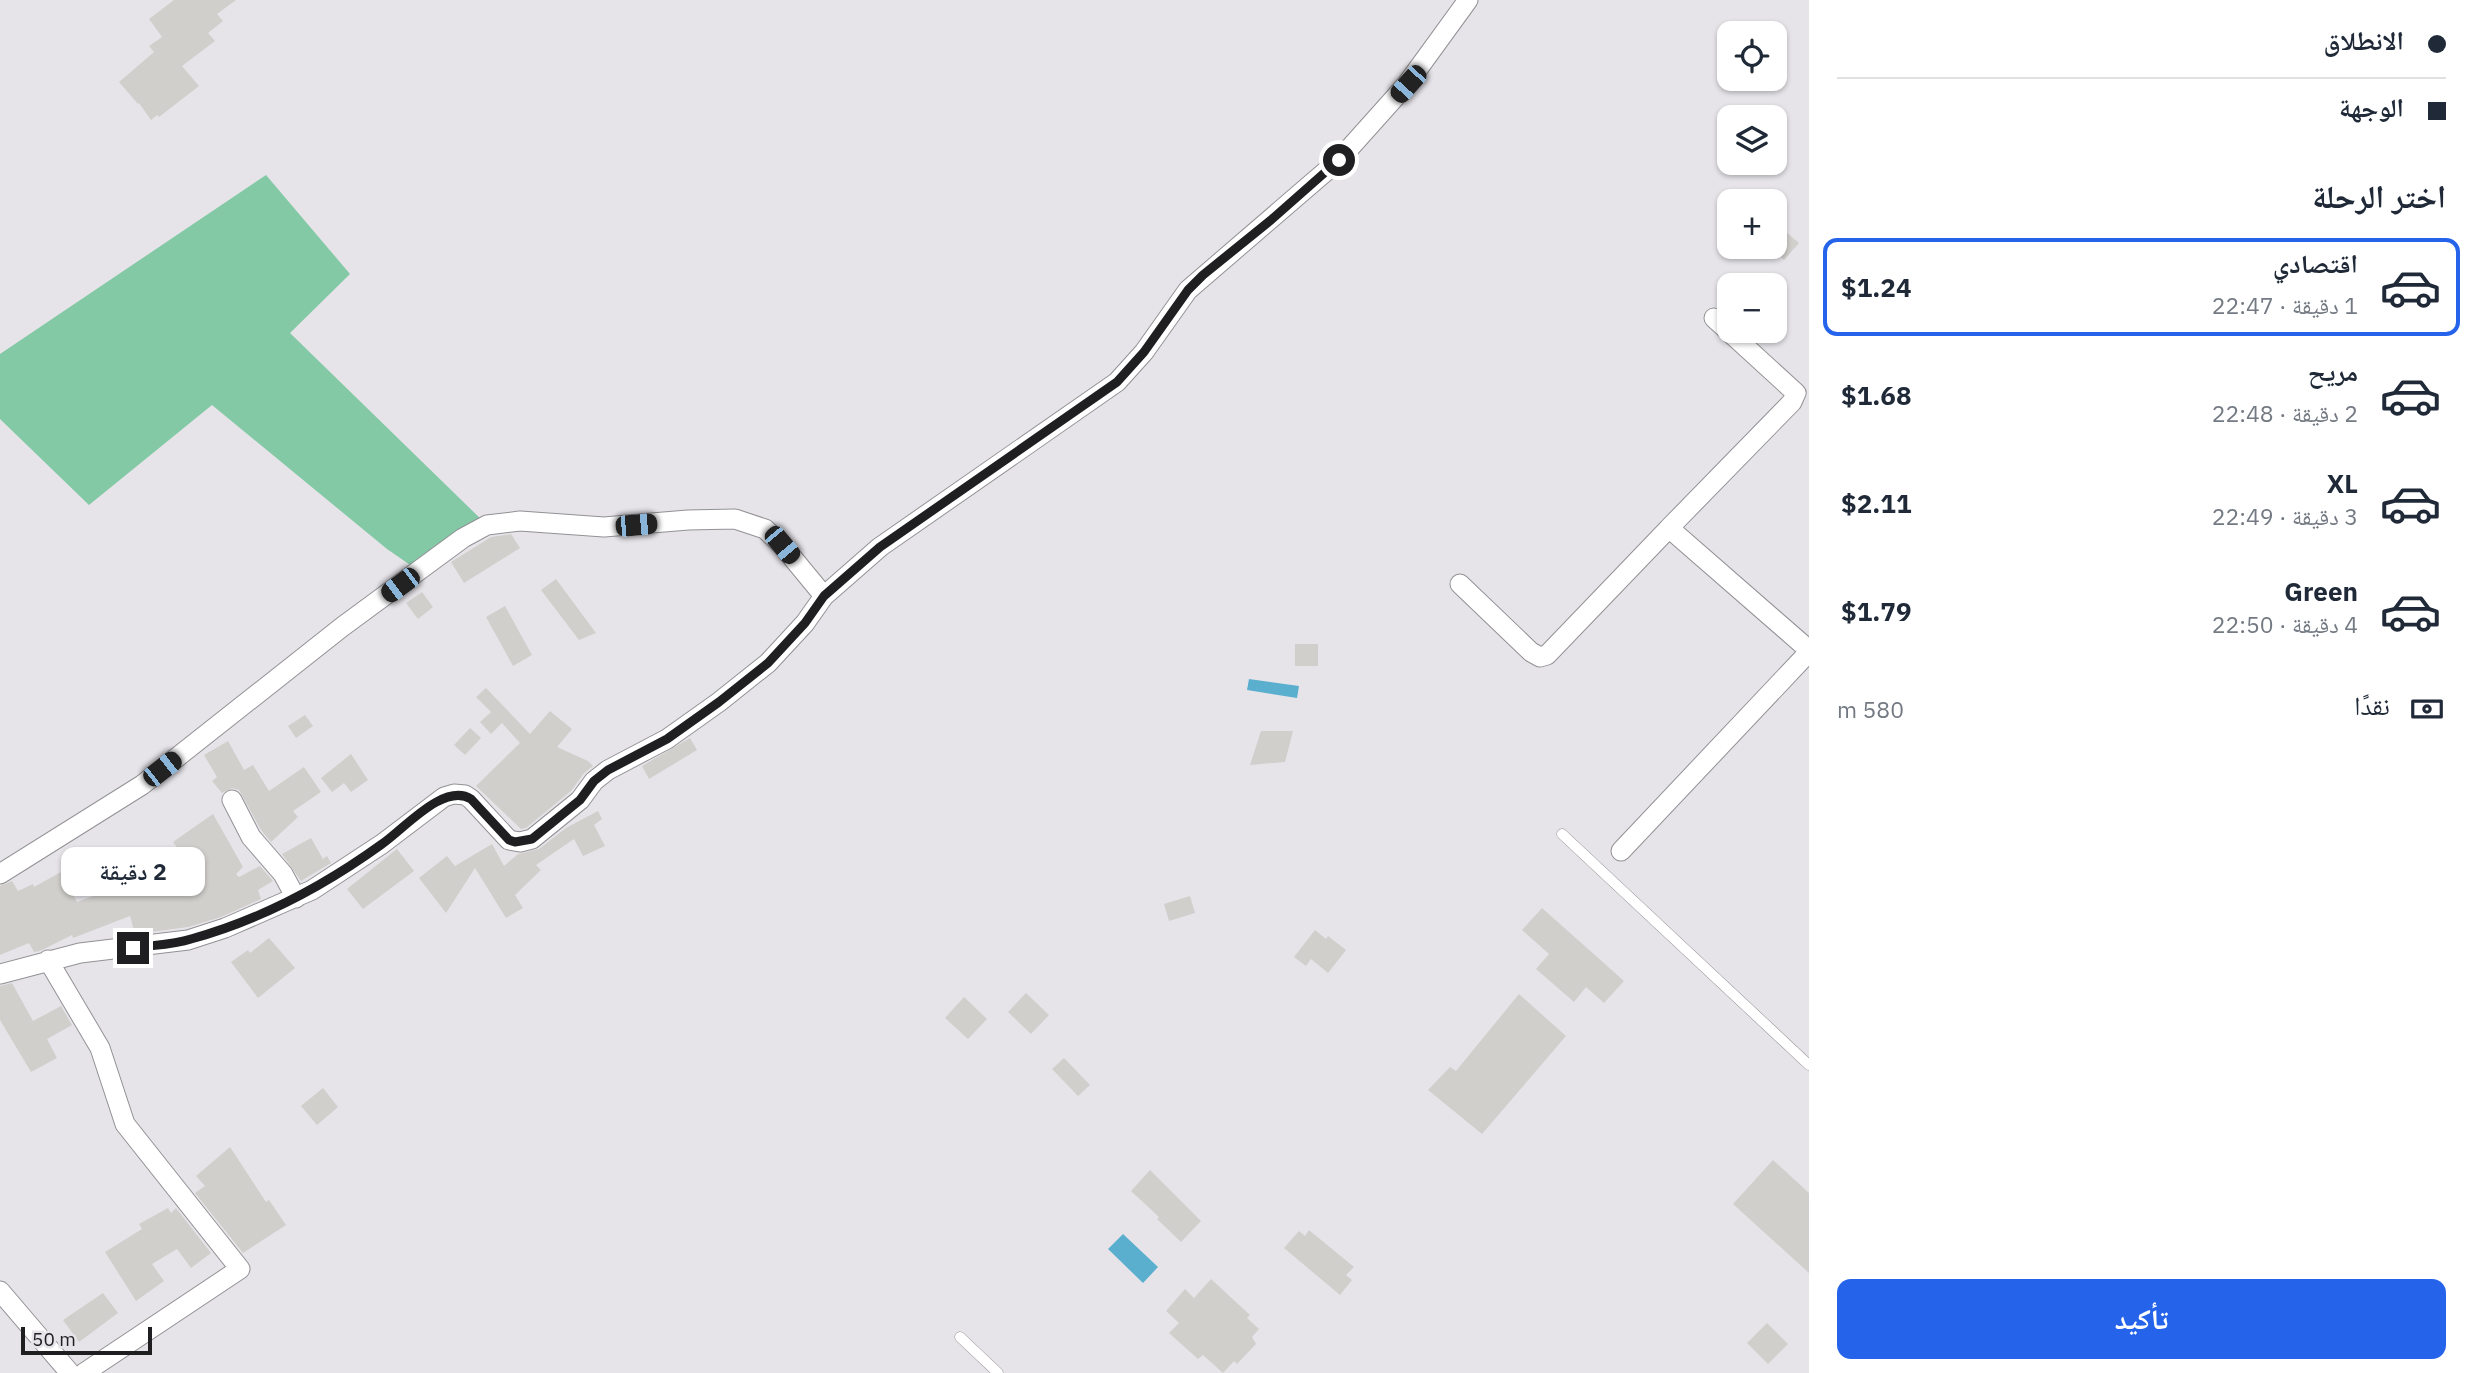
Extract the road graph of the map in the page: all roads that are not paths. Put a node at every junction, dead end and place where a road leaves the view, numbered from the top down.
1 (1468, 0) edge
2 (1714, 318) dead end
3 (1669, 528) junction
4 (1460, 584) dead end
5 (824, 596) junction
6 (1809, 651) edge
7 (232, 800) dead end
8 (1562, 834) dead end
9 (1621, 851) dead end
10 (0, 874) edge
11 (296, 898) junction
12 (48, 960) junction
13 (0, 974) edge
14 (1809, 1065) edge
15 (0, 1291) edge
16 (960, 1337) dead end
17 (62, 1371) edge
18 (84, 1373) edge
19 (998, 1373) edge

1 - 5 street
2 - 3 street
3 - 4 street
3 - 6 street
5 - 10 street
5 - 11 street
6 - 9 street
7 - 11 street
8 - 14 lane
11 - 12 street
12 - 13 street
12 - 18 street
15 - 17 street
16 - 19 lane

